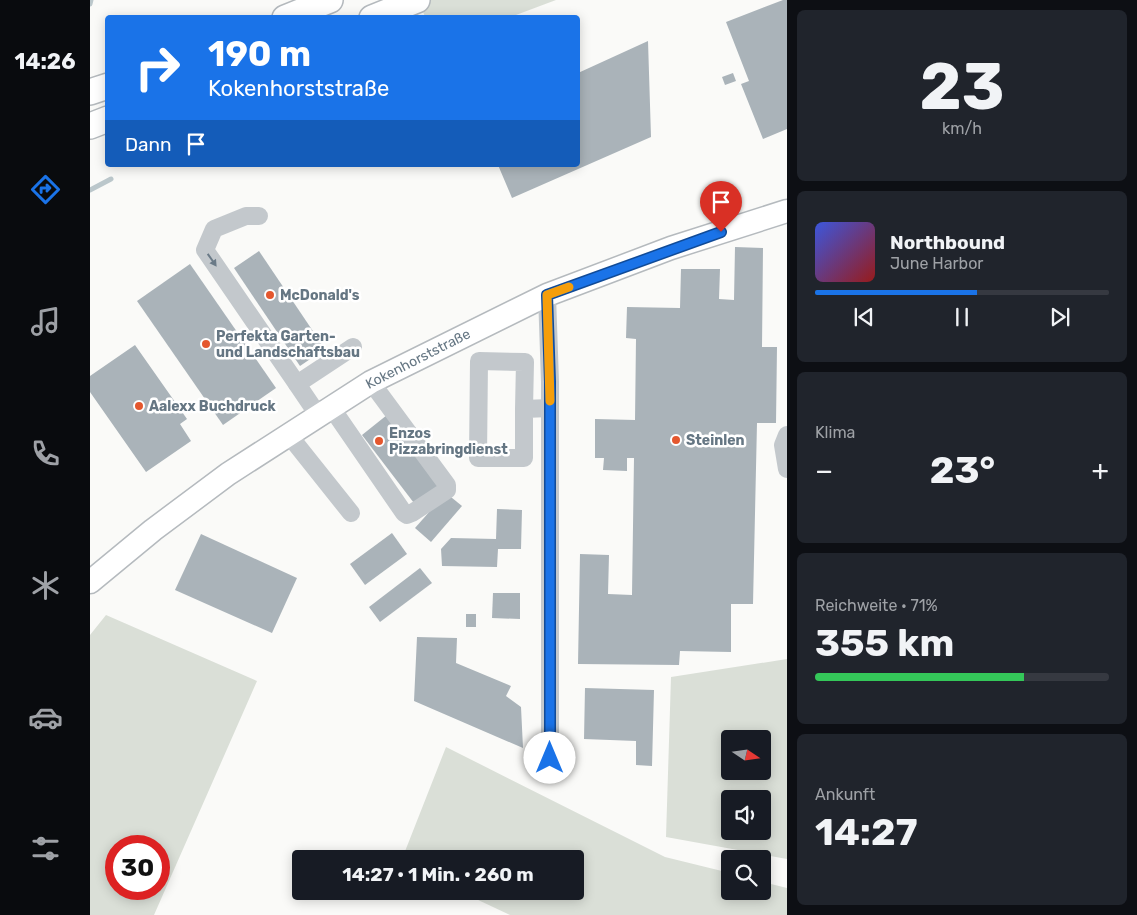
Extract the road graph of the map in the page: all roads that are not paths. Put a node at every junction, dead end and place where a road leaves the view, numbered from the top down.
1 (330, 0) edge
2 (417, 0) edge
3 (292, 15) edge
4 (380, 15) edge
5 (105, 87) edge
6 (90, 92) edge
7 (105, 120) edge
8 (90, 126) edge
9 (787, 211) edge
10 (260, 216) dead end
11 (547, 295) junction
12 (353, 347) dead end
13 (370, 382) junction
14 (297, 384) junction
15 (550, 408) junction
16 (524, 409) junction
17 (325, 411) junction
18 (288, 434) junction
19 (787, 435) edge
20 (787, 469) edge
21 (351, 513) dead end
22 (90, 582) edge
23 (550, 758) dead end

1 - 3 highway
2 - 4 highway
5 - 6 highway
7 - 8 highway
9 - 11 main road, Kokenhorststraße
10 -> 14 street
11 - 13 main road, Kokenhorststraße
11 - 15 street
12 - 14 street
13 - 17 main road, Kokenhorststraße
13 - 17 street
14 - 17 street
15 - 16 street
15 - 23 street
16 - 16 street
17 - 18 main road, Kokenhorststraße
18 - 21 street
18 - 22 main road, Kokenhorststraße
19 - 20 street

